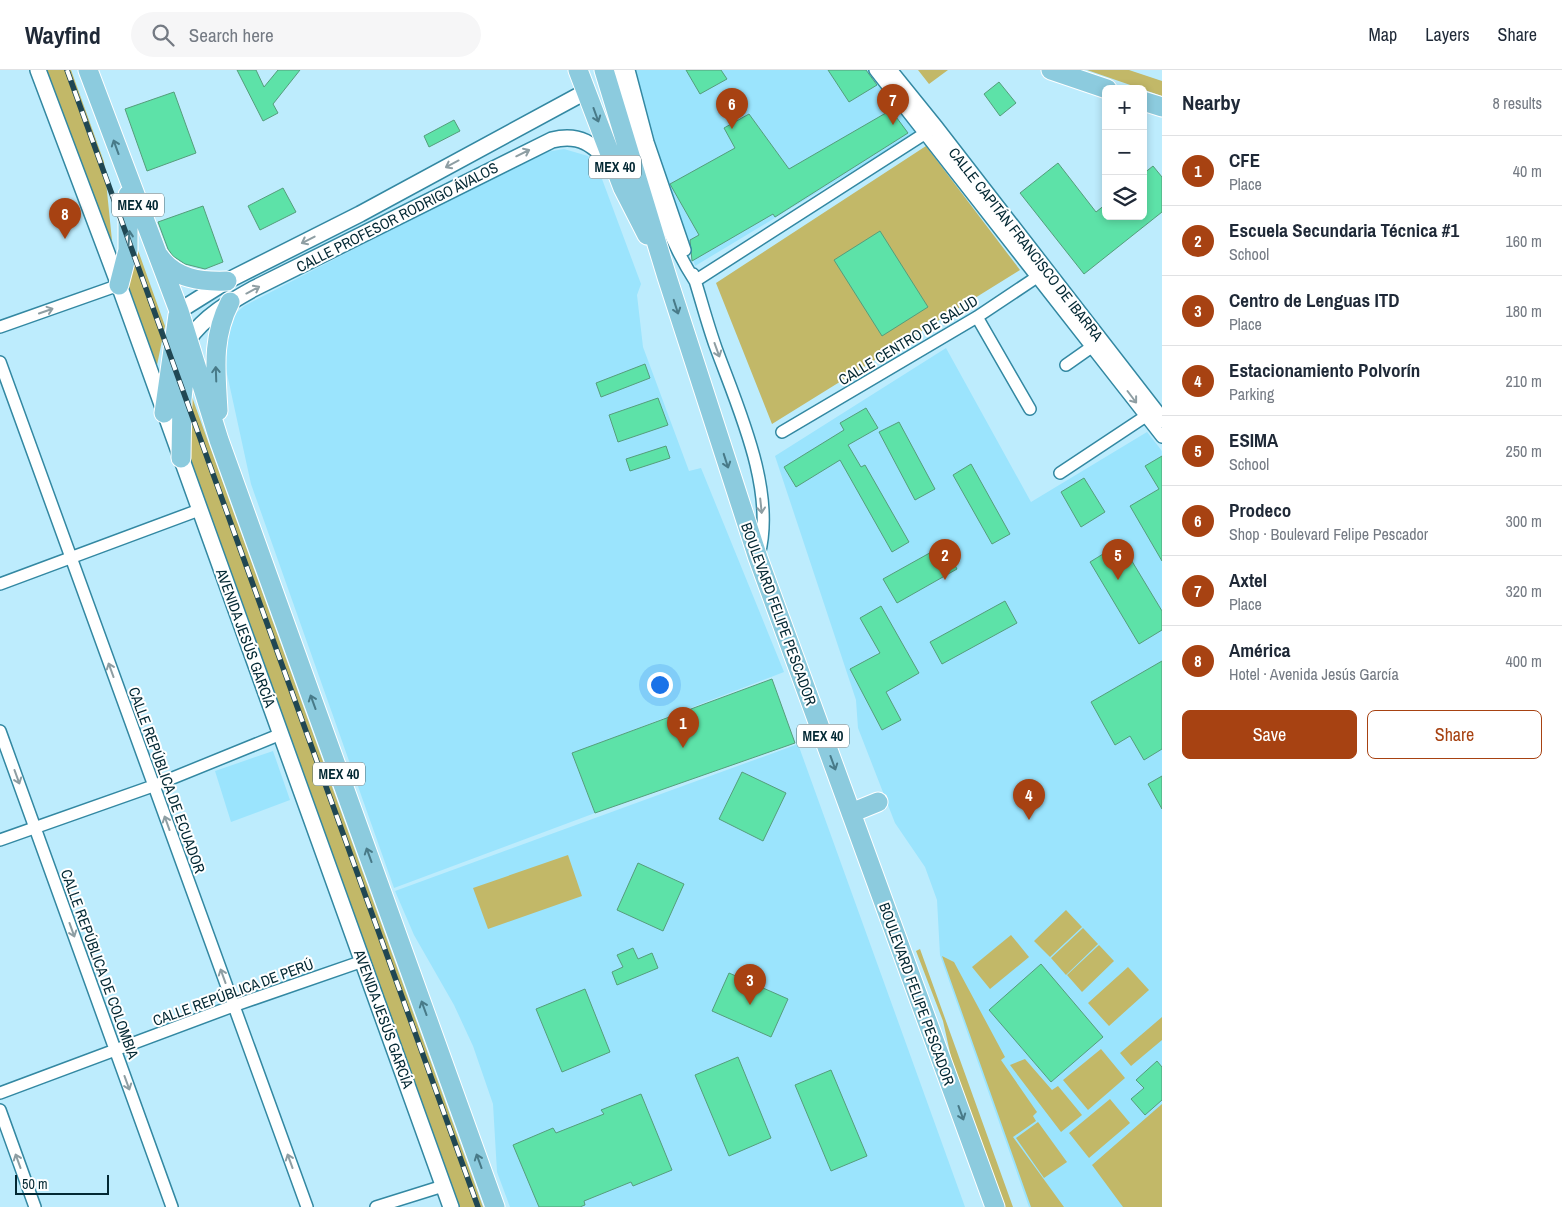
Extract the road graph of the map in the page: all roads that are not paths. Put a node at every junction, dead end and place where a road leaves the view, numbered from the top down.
1 (38, 70) edge
2 (88, 70) edge
3 (578, 70) edge
4 (592, 70) edge
5 (604, 70) edge
6 (620, 70) edge
7 (629, 70) edge
8 (875, 70) edge
9 (888, 70) edge
10 (1051, 70) edge
11 (1102, 87) edge
12 (587, 91) junction
13 (1147, 102) edge
14 (1162, 107) edge
15 (930, 131) junction
16 (614, 164) junction
17 (126, 176) junction
18 (154, 247) junction
19 (662, 260) junction
20 (1042, 274) junction
21 (227, 281) junction
22 (695, 281) junction
23 (119, 285) junction
24 (230, 302) junction
25 (178, 311) junction
26 (977, 317) junction
27 (0, 327) edge
28 (188, 340) junction
29 (1093, 346) junction
30 (0, 362) edge
31 (1066, 364) dead end
32 (1030, 408) dead end
33 (164, 413) junction
34 (1154, 415) edge
35 (782, 432) dead end
36 (1162, 437) edge
37 (219, 440) junction
38 (181, 458) junction
39 (1060, 473) dead end
40 (199, 510) junction
41 (71, 558) junction
42 (758, 558) junction
43 (0, 584) edge
44 (0, 731) edge
45 (281, 734) junction
46 (153, 786) junction
47 (878, 802) dead end
48 (851, 813) junction
49 (35, 828) junction
50 (0, 840) edge
51 (363, 961) junction
52 (234, 1006) junction
53 (115, 1050) junction
54 (0, 1093) edge
55 (0, 1110) edge
56 (443, 1186) junction
57 (35, 1207) edge
58 (172, 1207) edge
59 (307, 1207) edge
60 (376, 1207) edge
61 (451, 1207) edge
62 (495, 1207) edge
63 (995, 1207) edge

1 - 23 street, AVENIDA JESÚS GARCÍA
17 -> 2 main road, MEX 40
3 - 12 main road, MEX 40
4 - 12 main road
5 - 19 main road, BOULEVARD FELIPE PESCADOR
6 - 22 street
7 - 22 street
8 - 15 street
9 - 15 street, CALLE CAPITÁN FRANCISCO DE IBARRA
10 - 11 main road
12 -> 16 main road, MEX 40
12 -> 21 street, CALLE PROFESOR RODRIGO ÁVALOS
13 - 14 main road
15 - 20 street, CALLE CAPITÁN FRANCISCO DE IBARRA
15 - 22 street
16 - 19 main road, MEX 40
24 -> 16 street, CALLE PROFESOR RODRIGO ÁVALOS
17 - 18 main road, MEX 40
23 -> 17 main road
18 - 21 main road
18 - 25 main road, MEX 40
19 -> 42 main road, BOULEVARD FELIPE PESCADOR / MEX 40
20 - 26 street, CALLE CENTRO DE SALUD
20 - 29 street
20 - 34 street, CALLE CAPITÁN FRANCISCO DE IBARRA
21 - 25 street, CALLE PROFESOR RODRIGO ÁVALOS
22 -> 42 street
27 -> 23 street
23 - 33 street, AVENIDA JESÚS GARCÍA
24 - 28 street, CALLE PROFESOR RODRIGO ÁVALOS
37 -> 24 main road
25 - 28 main road, MEX 40
25 - 33 main road
26 - 32 street
26 - 35 street, CALLE CENTRO DE SALUD
28 - 37 main road, MEX 40
28 - 38 main road
29 - 31 street
29 -> 34 street
30 - 41 street, CALLE REPÚBLICA DE ECUADOR
33 - 38 street, AVENIDA JESÚS GARCÍA
34 - 36 street
34 - 39 street
62 -> 37 main road, MEX 40
38 - 40 street, AVENIDA JESÚS GARCÍA
40 - 41 street
40 - 45 street, AVENIDA JESÚS GARCÍA
41 - 43 street
46 -> 41 street, CALLE REPÚBLICA DE ECUADOR
42 -> 48 main road, BOULEVARD FELIPE PESCADOR / MEX 40
44 -> 49 street, CALLE REPÚBLICA DE COLOMBIA
45 - 46 street
45 - 51 street, AVENIDA JESÚS GARCÍA
46 - 49 street
52 -> 46 street, CALLE REPÚBLICA DE ECUADOR
47 - 48 main road
48 -> 63 main road, BOULEVARD FELIPE PESCADOR / MEX 40
49 - 50 street
49 -> 53 street, CALLE REPÚBLICA DE COLOMBIA
51 - 52 street, CALLE REPÚBLICA DE PERÚ
51 - 56 street, AVENIDA JESÚS GARCÍA
52 - 53 street, CALLE REPÚBLICA DE PERÚ
59 -> 52 street, CALLE REPÚBLICA DE ECUADOR
53 - 54 street, CALLE REPÚBLICA DE PERÚ
53 -> 58 street, CALLE REPÚBLICA DE COLOMBIA
57 -> 55 street
56 - 60 street
56 - 61 street, AVENIDA JESÚS GARCÍA

